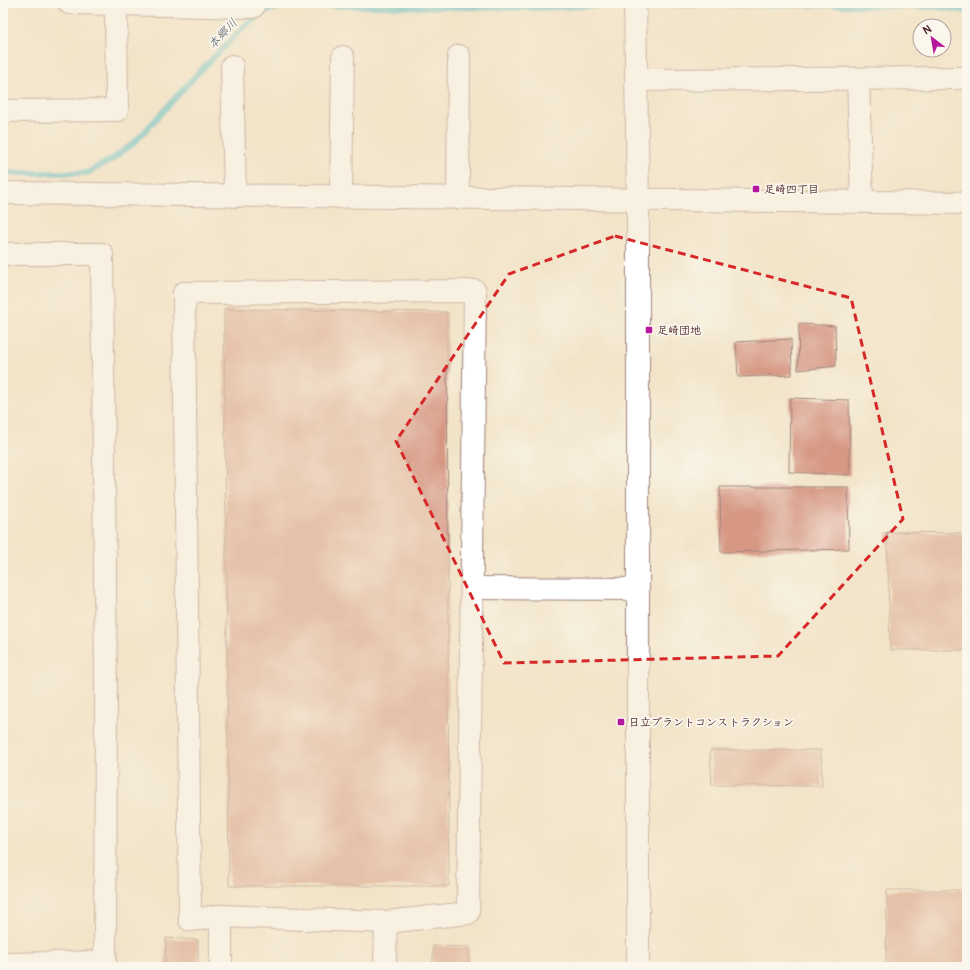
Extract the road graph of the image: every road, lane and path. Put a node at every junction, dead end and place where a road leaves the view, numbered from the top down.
1 (69, 3) edge
2 (253, 3) edge
3 (635, 3) edge
4 (116, 4) junction
5 (459, 56) dead end
6 (343, 57) dead end
7 (232, 66) dead end
8 (967, 78) edge
9 (858, 79) junction
10 (636, 80) junction
11 (3, 111) edge
12 (3, 194) edge
13 (235, 196) junction
14 (341, 197) junction
15 (458, 198) junction
16 (638, 200) junction
17 (862, 202) junction
18 (967, 203) edge
19 (3, 254) edge
20 (472, 588) junction
21 (638, 589) junction
22 (221, 916) junction
23 (386, 922) junction
24 (3, 964) edge
25 (105, 964) edge
26 (221, 967) edge
27 (386, 967) edge
28 (638, 967) edge

1 - 4 street
2 - 4 street
3 - 10 street
4 - 11 street
5 - 15 street
6 - 14 street
7 - 13 street
8 - 9 street
9 - 10 street
9 - 17 street
10 - 16 street
12 - 13 street
13 - 14 street
14 - 15 street
15 - 16 street
16 - 17 street
16 - 21 street
17 - 18 street
19 - 25 street
20 - 21 street
20 - 22 street
20 - 23 street
21 - 28 street
22 - 23 street
22 - 26 street
23 - 27 street
24 - 25 street

